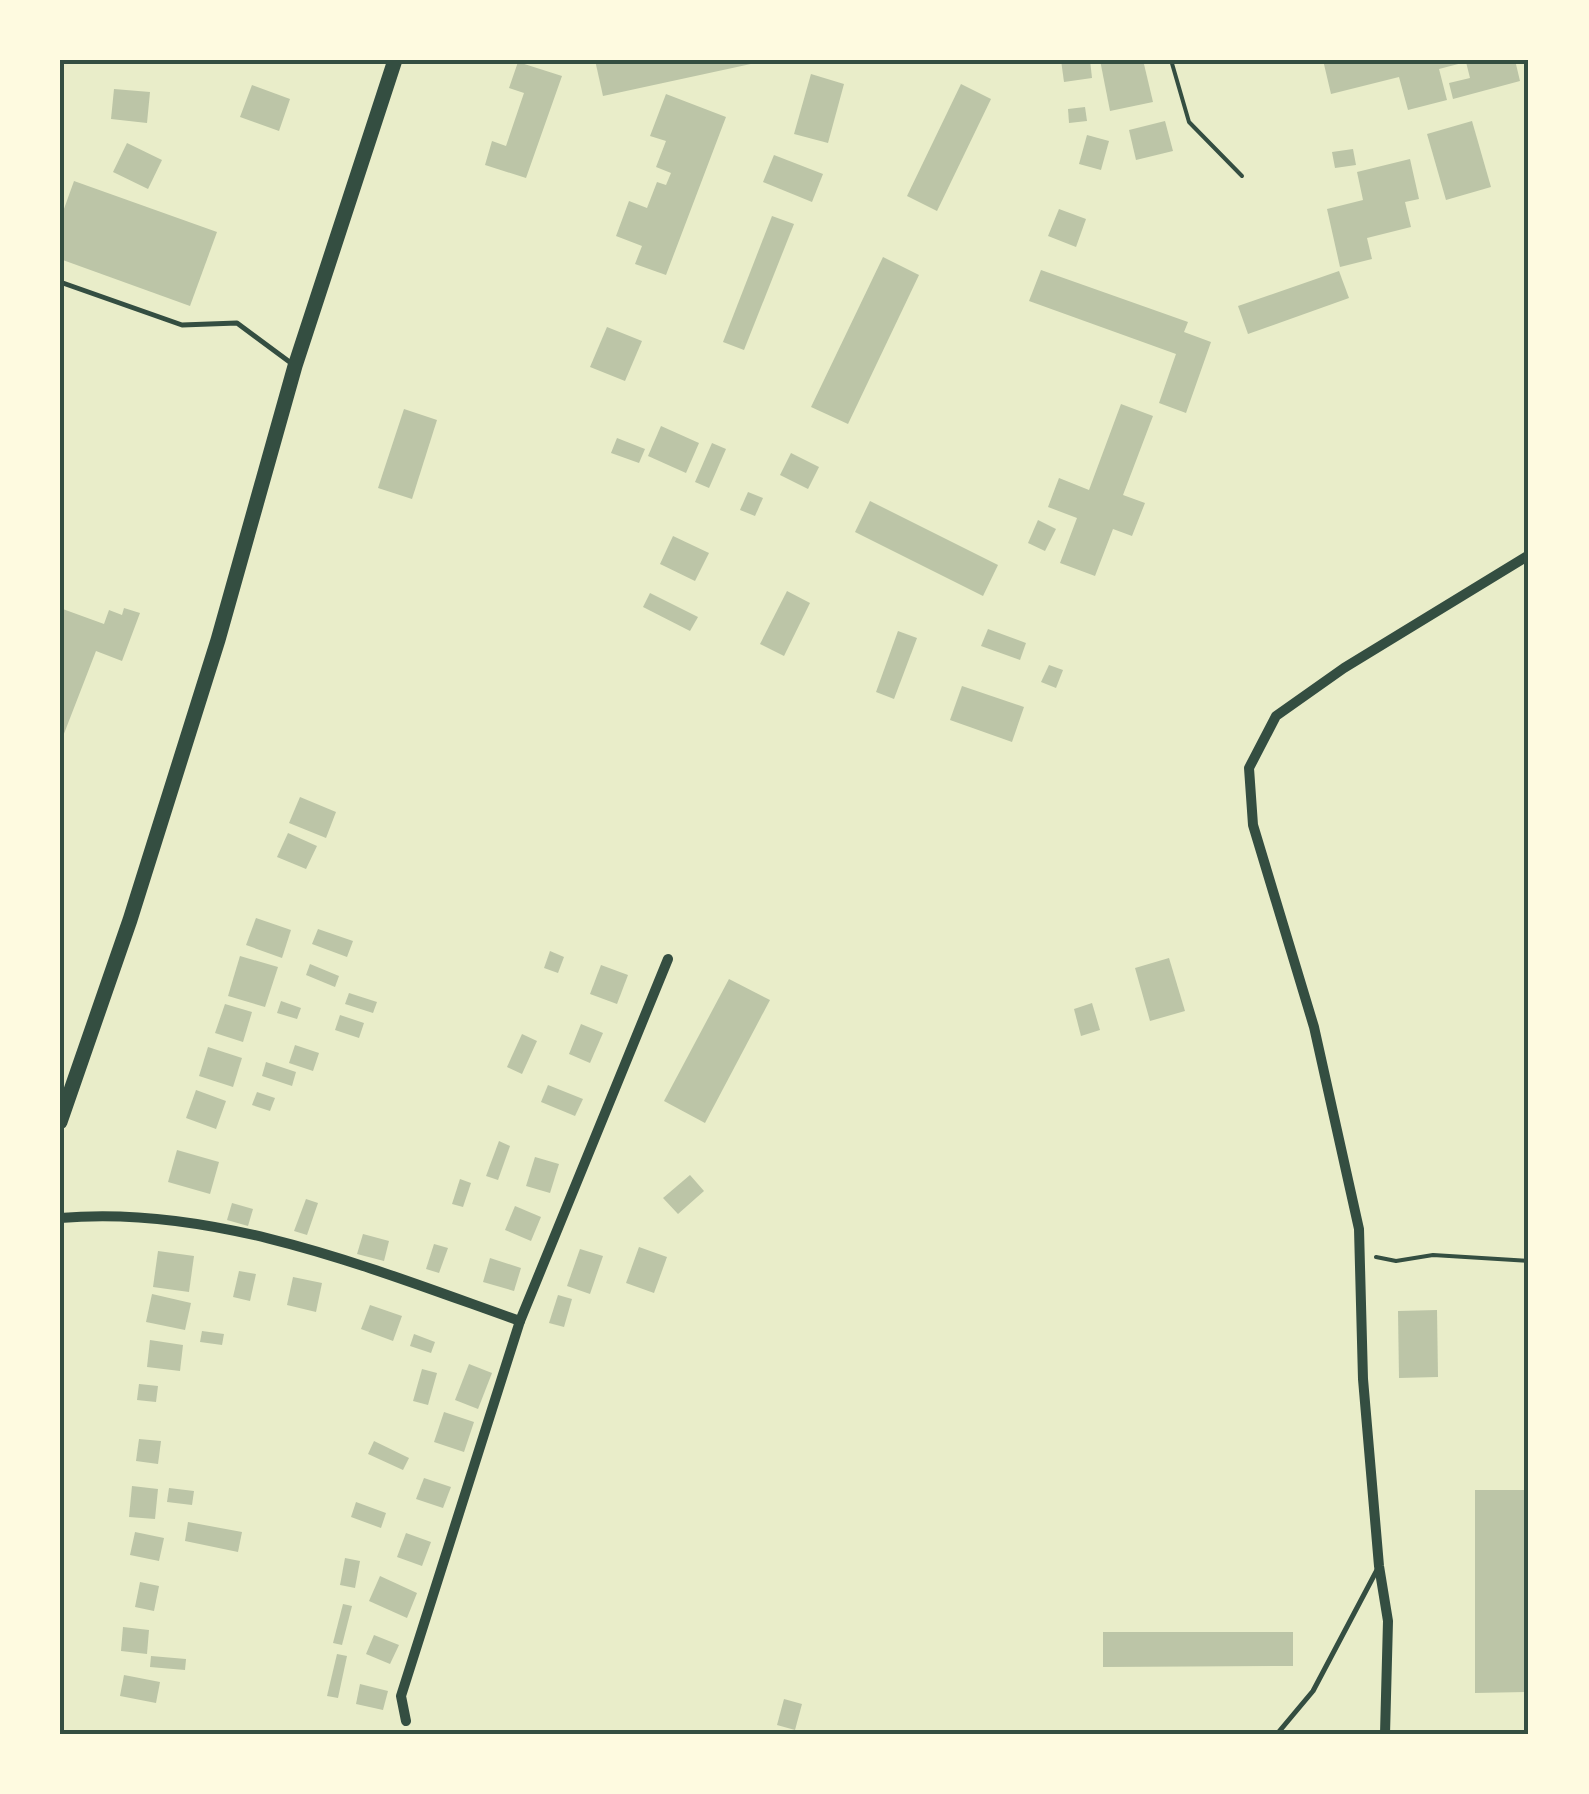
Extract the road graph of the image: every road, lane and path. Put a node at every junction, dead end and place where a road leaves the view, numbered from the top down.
1 (395, 60) edge
2 (1171, 60) edge
3 (1242, 176) dead end
4 (60, 282) edge
5 (294, 366) junction
6 (1529, 555) edge
7 (668, 959) dead end
8 (60, 1122) edge
9 (60, 1218) edge
10 (1359, 1229) junction
11 (1529, 1262) edge
12 (520, 1321) junction
13 (1379, 1566) junction
14 (406, 1721) joint
15 (412, 1734) edge
16 (1276, 1734) edge
17 (1385, 1734) edge

1 - 5 main road
2 - 3 path
4 - 5 lane
5 - 8 main road
6 - 10 street
7 - 12 street
9 - 12 street
10 - 11 path
10 - 13 street
12 - 14 street
13 - 16 lane
13 - 17 street
14 - 15 lane

